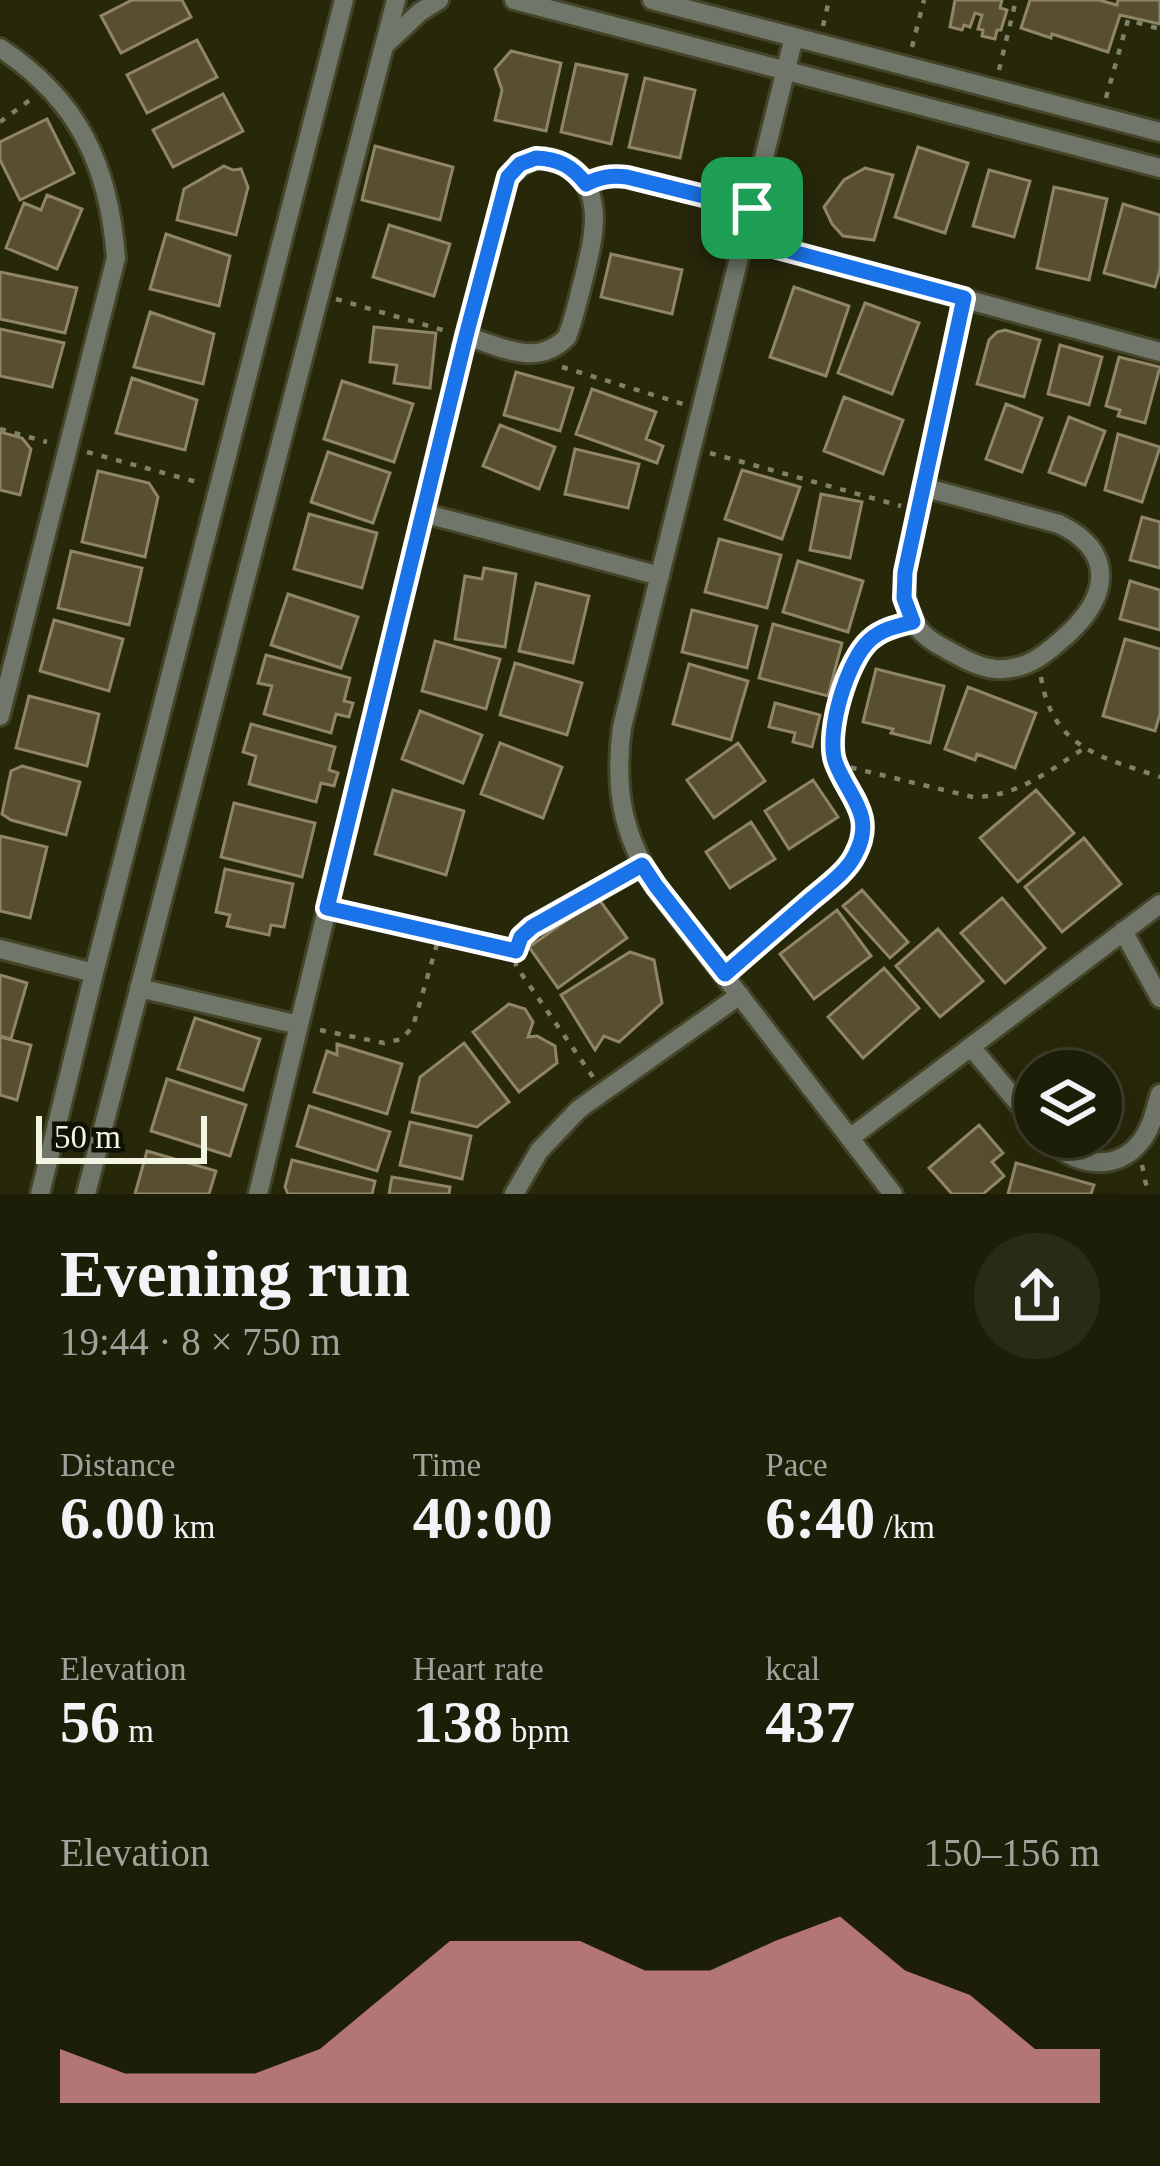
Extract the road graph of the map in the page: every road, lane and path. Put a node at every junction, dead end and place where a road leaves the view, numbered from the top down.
1 (328, 0) edge
2 (344, 0) edge
3 (396, 0) edge
4 (439, 0) edge
5 (514, 0) edge
6 (652, 0) edge
7 (924, 0) edge
8 (1016, 0) edge
9 (338, 22) junction
10 (1160, 29) edge
11 (794, 37) junction
12 (0, 48) edge
13 (383, 48) junction
14 (908, 66) junction
15 (785, 72) junction
16 (48, 86) junction
17 (995, 89) junction
18 (1100, 116) junction
19 (0, 122) edge
20 (1160, 132) edge
21 (1160, 168) edge
22 (586, 184) junction
23 (752, 208) junction
24 (744, 239) junction
25 (319, 294) junction
26 (964, 298) junction
27 (466, 336) junction
28 (1160, 352) edge
29 (542, 354) junction
30 (701, 410) junction
31 (0, 430) edge
32 (68, 447) junction
33 (692, 448) junction
34 (923, 487) junction
35 (220, 489) junction
36 (918, 511) junction
37 (423, 513) junction
38 (660, 576) junction
39 (913, 622) junction
40 (1041, 659) junction
41 (0, 716) edge
42 (1083, 748) junction
43 (836, 764) junction
44 (1160, 777) edge
45 (642, 865) junction
46 (1160, 904) edge
47 (327, 908) junction
48 (1124, 931) junction
49 (440, 934) junction
50 (0, 949) edge
51 (516, 951) junction
52 (94, 973) junction
53 (725, 974) junction
54 (139, 988) junction
55 (740, 995) junction
56 (1160, 998) edge
57 (298, 1025) junction
58 (970, 1047) junction
59 (603, 1092) junction
60 (1160, 1094) edge
61 (1014, 1098) edge
62 (850, 1138) junction
63 (1132, 1151) junction
64 (1122, 1157) edge
65 (1074, 1158) edge
66 (1120, 1158) edge
67 (40, 1194) edge
68 (86, 1194) edge
69 (258, 1194) edge
70 (514, 1194) edge
71 (893, 1194) edge
72 (1148, 1194) edge

1 - 9 street
2 - 9 street
3 - 13 street
4 - 13 street
5 - 15 street
6 - 11 street
7 - 14 path
8 - 17 path
9 - 35 street
10 - 18 path
11 - 14 street
11 - 15 street
12 - 16 street
13 - 25 street
14 - 17 street
15 - 21 street
15 - 23 street
16 - 19 path
16 - 32 street
17 - 18 street
18 - 20 street
22 - 23 path
22 - 27 street
22 - 29 street
23 - 24 street
24 - 26 street
24 - 30 street
25 - 27 path
25 - 54 street
26 - 28 street
26 - 34 street
27 - 29 street
27 - 37 street
29 - 30 path
30 - 33 street
31 - 32 path
32 - 35 path
32 - 41 street
33 - 36 path
33 - 38 street
34 - 36 street
34 - 40 street
35 - 52 street
36 - 39 street
37 - 38 street
37 - 47 street
38 - 45 street
39 - 40 street
39 - 43 path
40 - 42 path
42 - 43 path
42 - 44 path
43 - 53 path
45 - 51 path
45 - 53 street
46 - 48 street
47 - 49 path
47 - 57 street
48 - 56 street
48 - 58 street
49 - 51 path
49 - 57 path
50 - 52 street
51 - 59 path
52 - 67 street
53 - 55 street
54 - 57 street
54 - 68 street
55 - 59 street
55 - 62 street
57 - 69 street
58 - 61 street
58 - 62 street
59 - 70 street
60 - 63 street
62 - 71 street
63 - 64 street
63 - 72 path
65 - 66 street

